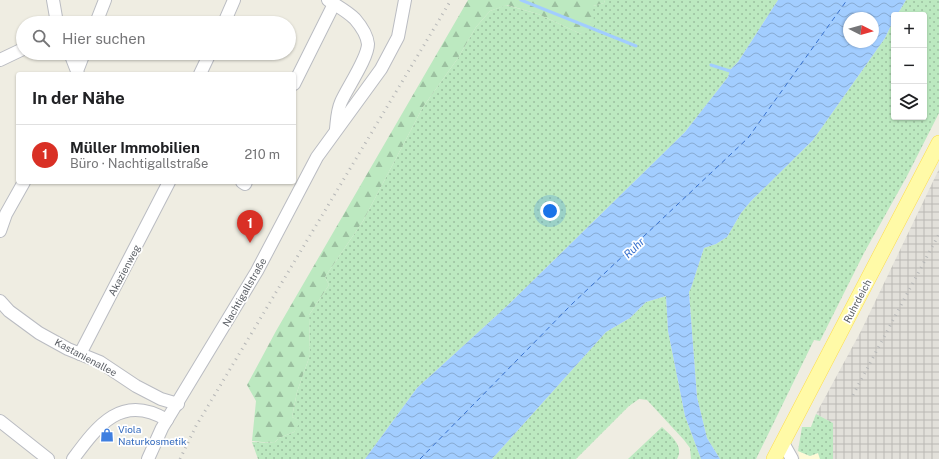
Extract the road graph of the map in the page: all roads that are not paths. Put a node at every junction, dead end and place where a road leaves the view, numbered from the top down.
1 (53, 0) edge
2 (105, 0) edge
3 (234, 0) edge
4 (405, 0) edge
5 (331, 2) edge
6 (56, 16) edge
7 (99, 16) edge
8 (227, 16) edge
9 (16, 52) edge
10 (0, 60) edge
11 (72, 60) edge
12 (82, 60) edge
13 (207, 60) edge
14 (77, 72) edge
15 (77, 72) edge
16 (201, 72) edge
17 (296, 80) edge
18 (336, 129) junction
19 (939, 144) edge
20 (23, 184) edge
21 (167, 184) edge
22 (0, 231) edge
23 (0, 301) edge
24 (80, 354) junction
25 (178, 404) junction
26 (167, 420) junction
27 (0, 421) edge
28 (782, 443) junction
29 (48, 459) edge
30 (73, 459) edge
31 (148, 459) edge
32 (774, 459) edge
33 (792, 459) edge

1 - 6 street
2 - 7 street
3 - 8 street
4 - 18 street, Nachtigallstraße
5 - 17 street
5 - 18 street
9 - 10 street
11 - 14 street
12 - 15 street
13 - 16 street
18 - 25 street, Nachtigallstraße
19 - 28 main road, Ruhrdeich
20 - 22 street
21 - 24 street, Akazienweg
23 - 24 street, Kastanienallee
24 - 25 street, Kastanienallee
25 - 26 street, Nachtigallstraße
26 - 30 street
26 - 31 street, Nachtigallstraße
27 - 29 street
28 - 32 main road, Ruhrdeich
28 - 33 street

